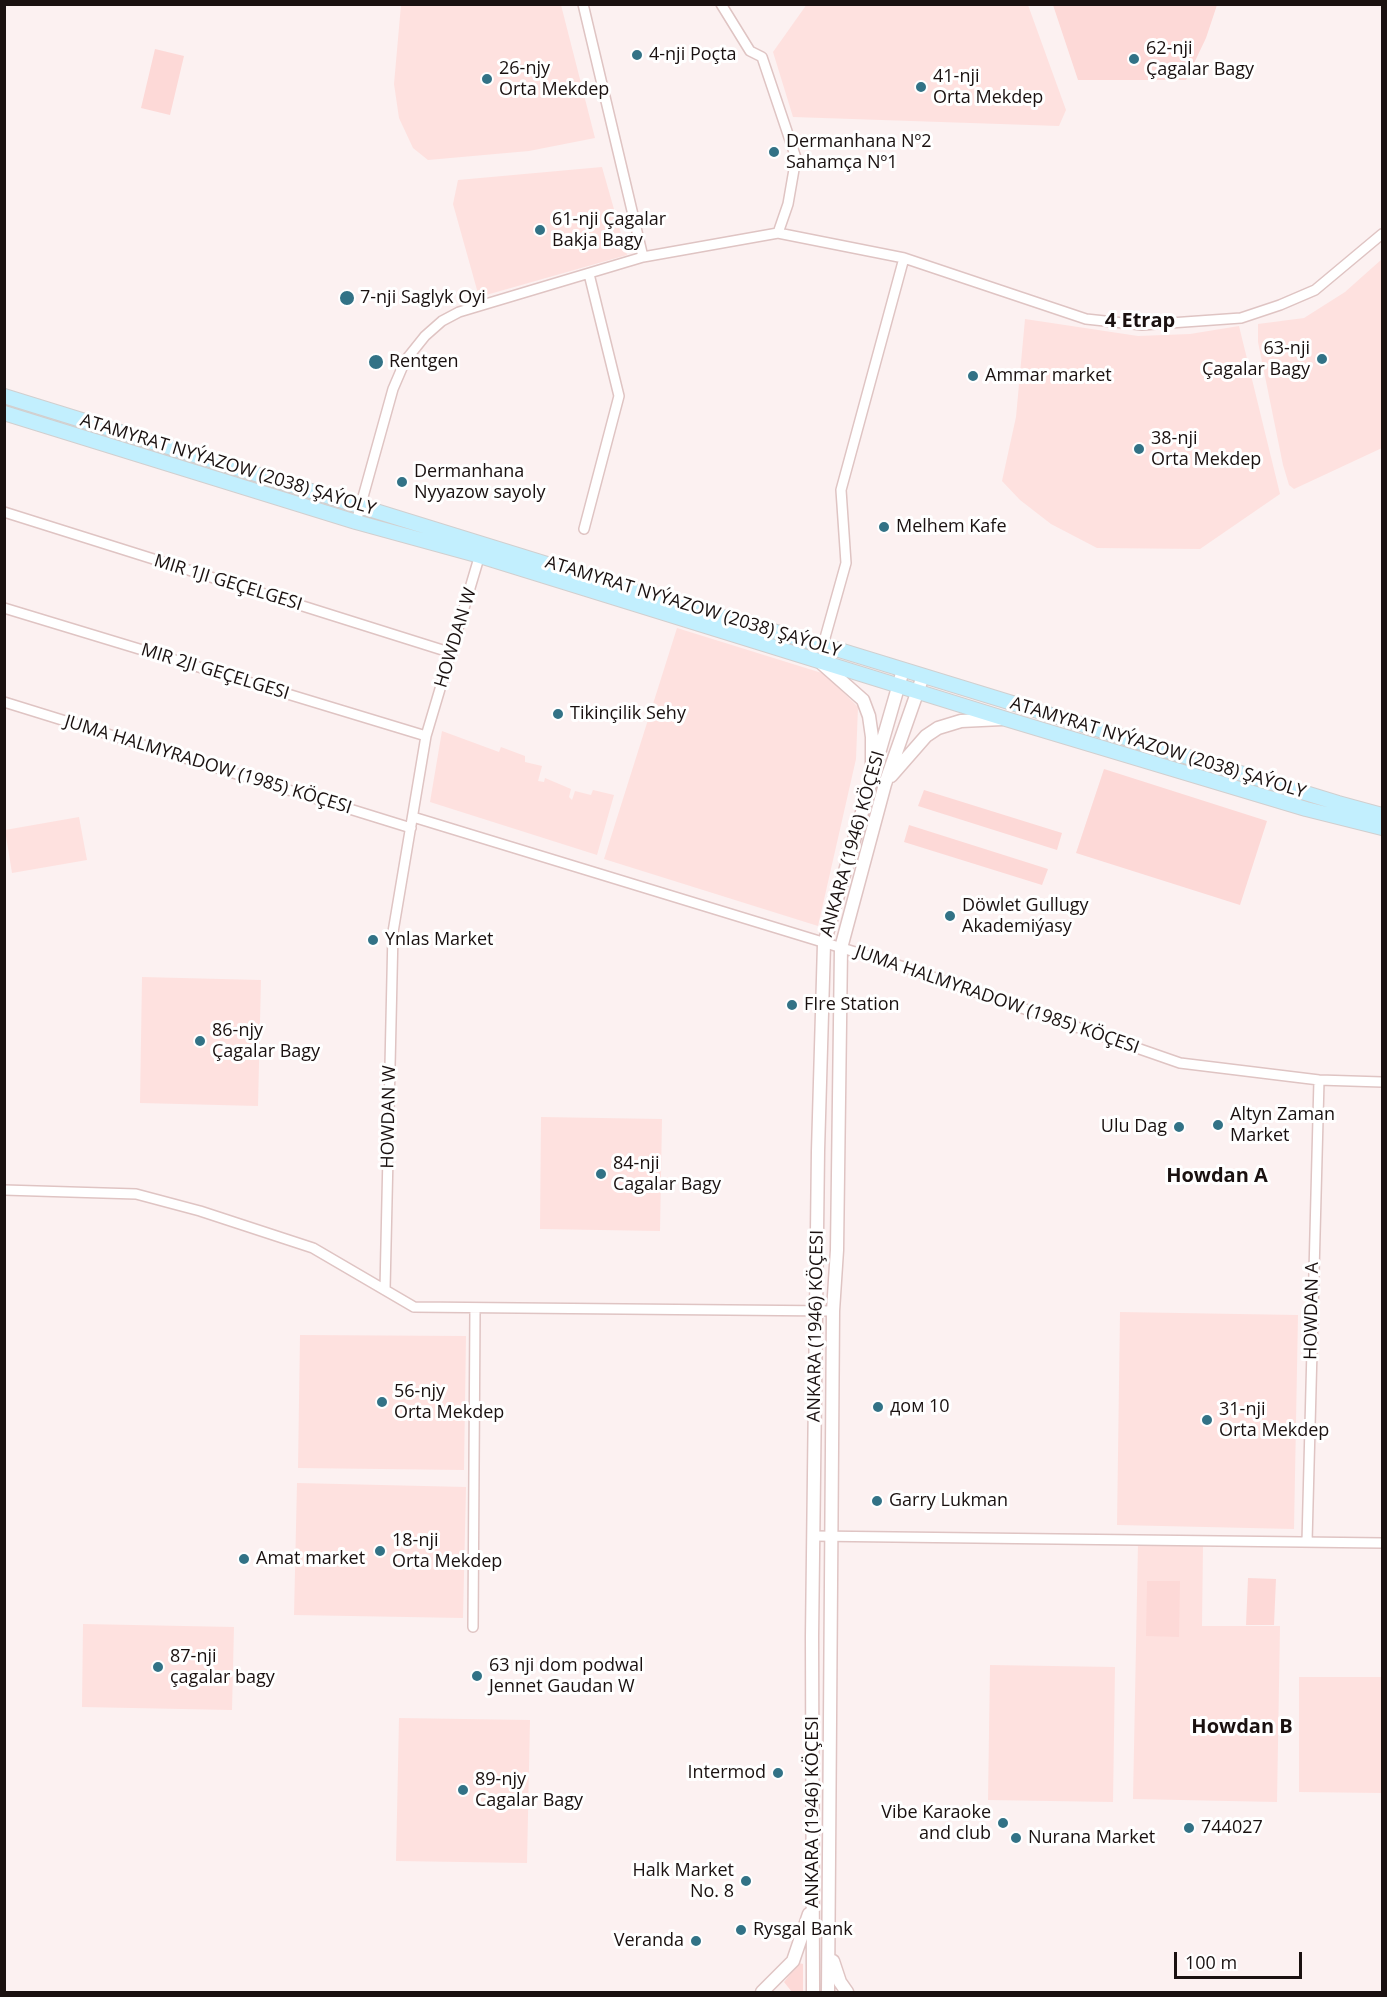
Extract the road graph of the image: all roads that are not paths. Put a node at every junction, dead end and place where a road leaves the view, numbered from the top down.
1 (583, 4) edge
2 (722, 4) edge
3 (778, 234) junction
4 (1383, 234) edge
5 (643, 257) junction
6 (904, 258) junction
7 (589, 274) junction
8 (4, 396) edge
9 (4, 413) edge
10 (22, 419) junction
11 (4, 421) edge
12 (360, 506) junction
13 (4, 512) edge
14 (356, 522) junction
15 (584, 529) dead end
16 (482, 550) junction
17 (4, 608) edge
18 (823, 645) junction
19 (452, 653) junction
20 (819, 661) junction
21 (903, 670) junction
22 (923, 676) junction
23 (899, 687) junction
24 (918, 692) junction
25 (4, 702) edge
26 (1006, 719) junction
27 (426, 736) junction
28 (872, 780) junction
29 (885, 784) junction
30 (1383, 815) edge
31 (412, 817) junction
32 (411, 828) junction
33 (1383, 828) edge
34 (824, 944) junction
35 (841, 948) junction
36 (1318, 1080) junction
37 (1383, 1082) edge
38 (4, 1190) edge
39 (385, 1288) junction
40 (475, 1309) junction
41 (816, 1311) junction
42 (833, 1311) junction
43 (813, 1536) junction
44 (831, 1536) junction
45 (1307, 1542) junction
46 (1383, 1543) edge
47 (473, 1628) dead end
48 (814, 1899) junction
49 (829, 1945) junction
50 (762, 1992) edge
51 (813, 1992) edge
52 (828, 1992) edge
53 (847, 1992) edge

1 - 5 street
2 - 3 street
3 - 5 street
3 - 6 street
4 - 6 street
5 - 7 street
6 - 18 street
7 - 12 street
7 - 15 street
8 - 12 main road, ATAMYRAT NYÝAZOW (2038) ŞAÝOLY
9 - 10 main road, ATAMYRAT NYÝAZOW (2038) ŞAÝOLY
10 - 11 main road
10 - 14 main road, ATAMYRAT NYÝAZOW (2038) ŞAÝOLY
12 - 14 street
12 - 16 main road, ATAMYRAT NYÝAZOW (2038) ŞAÝOLY
13 - 19 street, MIR 1JI GEÇELGESI
14 - 16 main road, ATAMYRAT NYÝAZOW (2038) ŞAÝOLY
16 - 18 main road, ATAMYRAT NYÝAZOW (2038) ŞAÝOLY
16 - 19 street, HOWDAN W
16 - 20 main road, ATAMYRAT NYÝAZOW (2038) ŞAÝOLY
17 - 27 street, MIR 2JI GEÇELGESI
18 - 21 main road, ATAMYRAT NYÝAZOW (2038) ŞAÝOLY
19 - 27 street, HOWDAN W
20 - 23 main road, ATAMYRAT NYÝAZOW (2038) ŞAÝOLY
20 - 28 main road
21 - 22 main road, ATAMYRAT NYÝAZOW (2038) ŞAÝOLY
21 - 23 main road, ANKARA (1946) KÖÇESI
22 - 24 main road, ANKARA (1946) KÖÇESI
22 - 30 main road, ATAMYRAT NYÝAZOW (2038) ŞAÝOLY
23 - 24 main road, ATAMYRAT NYÝAZOW (2038) ŞAÝOLY
23 - 28 main road, ANKARA (1946) KÖÇESI
24 - 26 main road, ATAMYRAT NYÝAZOW (2038) ŞAÝOLY
24 - 29 main road, ANKARA (1946) KÖÇESI
25 - 32 street, JUMA HALMYRADOW (1985) KÖÇESI
26 - 29 main road
26 - 33 main road, ATAMYRAT NYÝAZOW (2038) ŞAÝOLY
27 - 31 street, HOWDAN W
28 - 34 main road, ANKARA (1946) KÖÇESI
29 - 35 main road, ANKARA (1946) KÖÇESI
31 - 32 street, HOWDAN W
31 - 34 street, JUMA HALMYRADOW (1985) KÖÇESI
32 - 39 street, HOWDAN W
34 - 35 street, JUMA HALMYRADOW (1985) KÖÇESI
34 - 41 main road, ANKARA (1946) KÖÇESI
35 - 36 street, JUMA HALMYRADOW (1985) KÖÇESI
35 - 42 main road, ANKARA (1946) KÖÇESI
36 - 37 street, JUMA HALMYRADOW (1985) KÖÇESI
36 - 45 street, HOWDAN A
38 - 39 street
39 - 40 street
40 - 41 street
40 - 47 street
41 - 42 street
41 - 43 main road, ANKARA (1946) KÖÇESI
42 - 44 main road, ANKARA (1946) KÖÇESI
43 - 44 street
43 - 48 main road, ANKARA (1946) KÖÇESI
44 - 45 street
44 - 49 main road, ANKARA (1946) KÖÇESI
45 - 46 street
48 - 50 main road
48 - 51 main road, ANKARA (1946) KÖÇESI
49 - 52 main road, ANKARA (1946) KÖÇESI
49 - 53 main road

